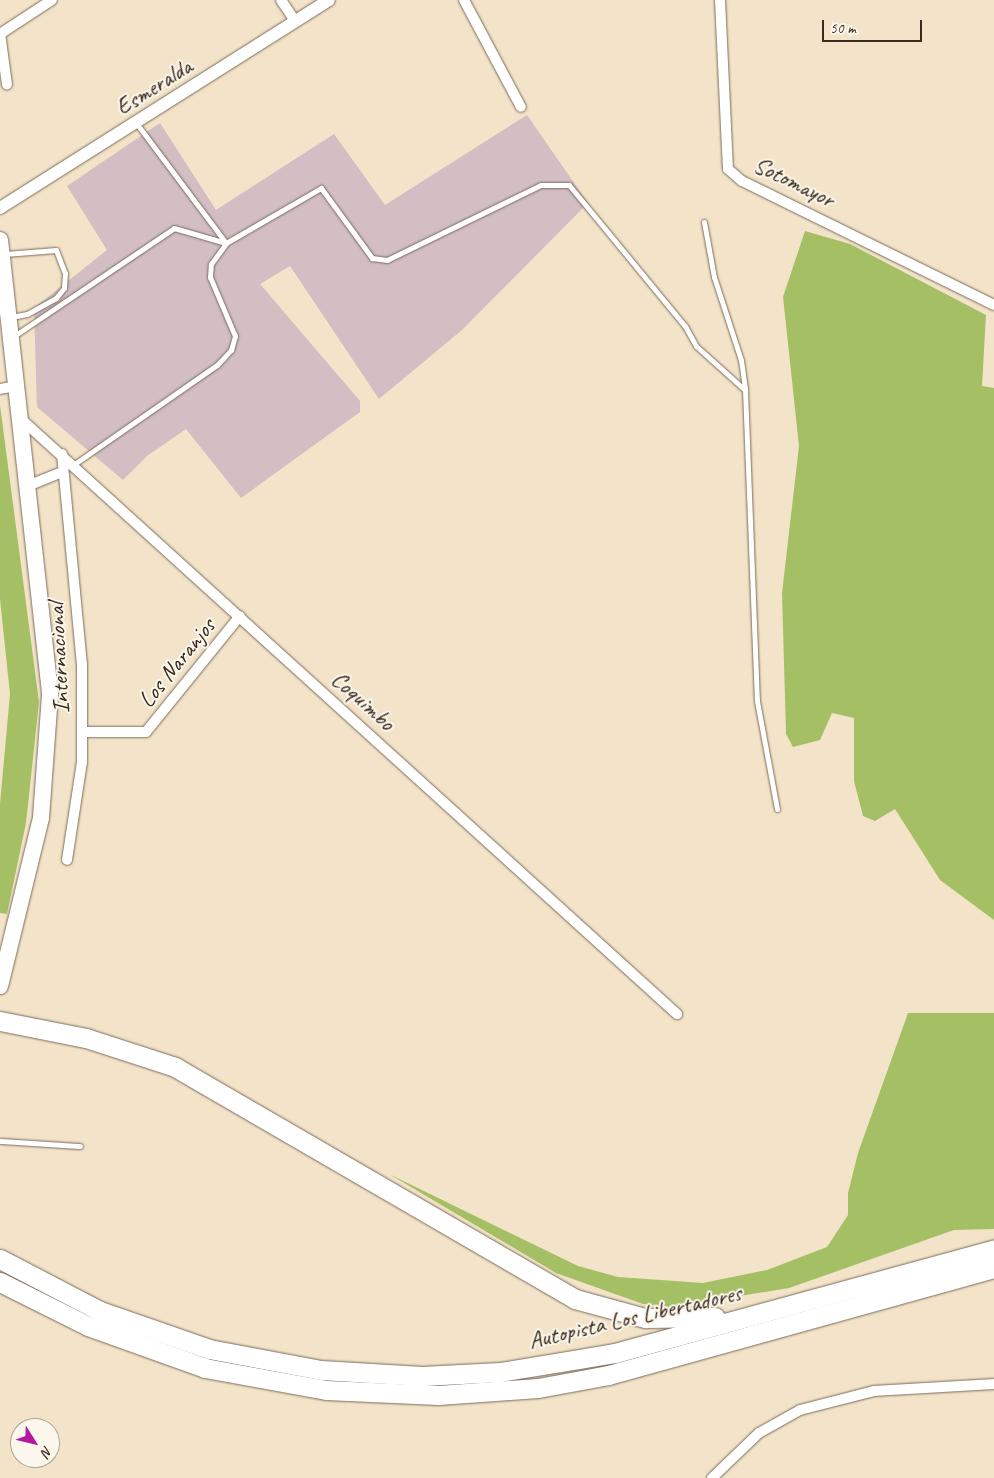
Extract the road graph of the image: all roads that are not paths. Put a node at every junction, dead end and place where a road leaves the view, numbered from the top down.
1 (52, 0) edge
2 (281, 0) edge
3 (329, 0) edge
4 (464, 0) edge
5 (720, 0) edge
6 (295, 21) junction
7 (0, 34) edge
8 (7, 85) dead end
9 (521, 107) dead end
10 (137, 124) junction
11 (0, 208) edge
12 (704, 222) dead end
13 (226, 243) junction
14 (1, 247) edge
15 (994, 305) edge
16 (9, 317) junction
17 (12, 338) junction
18 (18, 386) junction
19 (0, 389) edge
20 (745, 390) junction
21 (21, 419) junction
22 (62, 454) junction
23 (73, 465) junction
24 (64, 472) junction
25 (30, 485) junction
26 (240, 616) junction
27 (82, 732) junction
28 (777, 809) dead end
29 (67, 860) dead end
30 (0, 986) edge
31 (676, 1014) dead end
32 (0, 1021) edge
33 (0, 1141) edge
34 (80, 1146) dead end
35 (994, 1248) edge
36 (0, 1259) edge
37 (994, 1268) edge
38 (0, 1282) edge
39 (774, 1309) junction
40 (994, 1384) edge
41 (712, 1478) edge

1 - 7 street
2 - 6 street
3 - 6 street, Esmeralda
4 - 9 street
5 - 15 street, Sotomayor
6 - 10 street, Esmeralda
7 - 8 street
10 - 11 street, Esmeralda
10 - 13 lane
12 - 20 lane
13 - 17 lane
13 - 20 lane
13 - 23 lane
14 - 16 main road
14 - 16 lane
16 - 17 main road
17 - 18 main road
18 - 19 street
18 - 21 main road
20 - 28 lane
21 - 22 street, Coquimbo
21 - 25 main road
22 - 23 street, Coquimbo
22 - 24 street, Internacional
23 - 26 street, Coquimbo
24 - 25 street
24 - 27 street, Internacional
25 - 30 main road
26 - 27 street, Los Naranjos
26 - 31 street, Coquimbo
27 - 29 street, Internacional
32 - 39 highway
33 - 34 lane
35 - 39 highway, Autopista Los Libertadores
36 - 39 highway, Autopista Los Libertadores
37 - 38 highway, Autopista Los Libertadores
40 - 41 street

